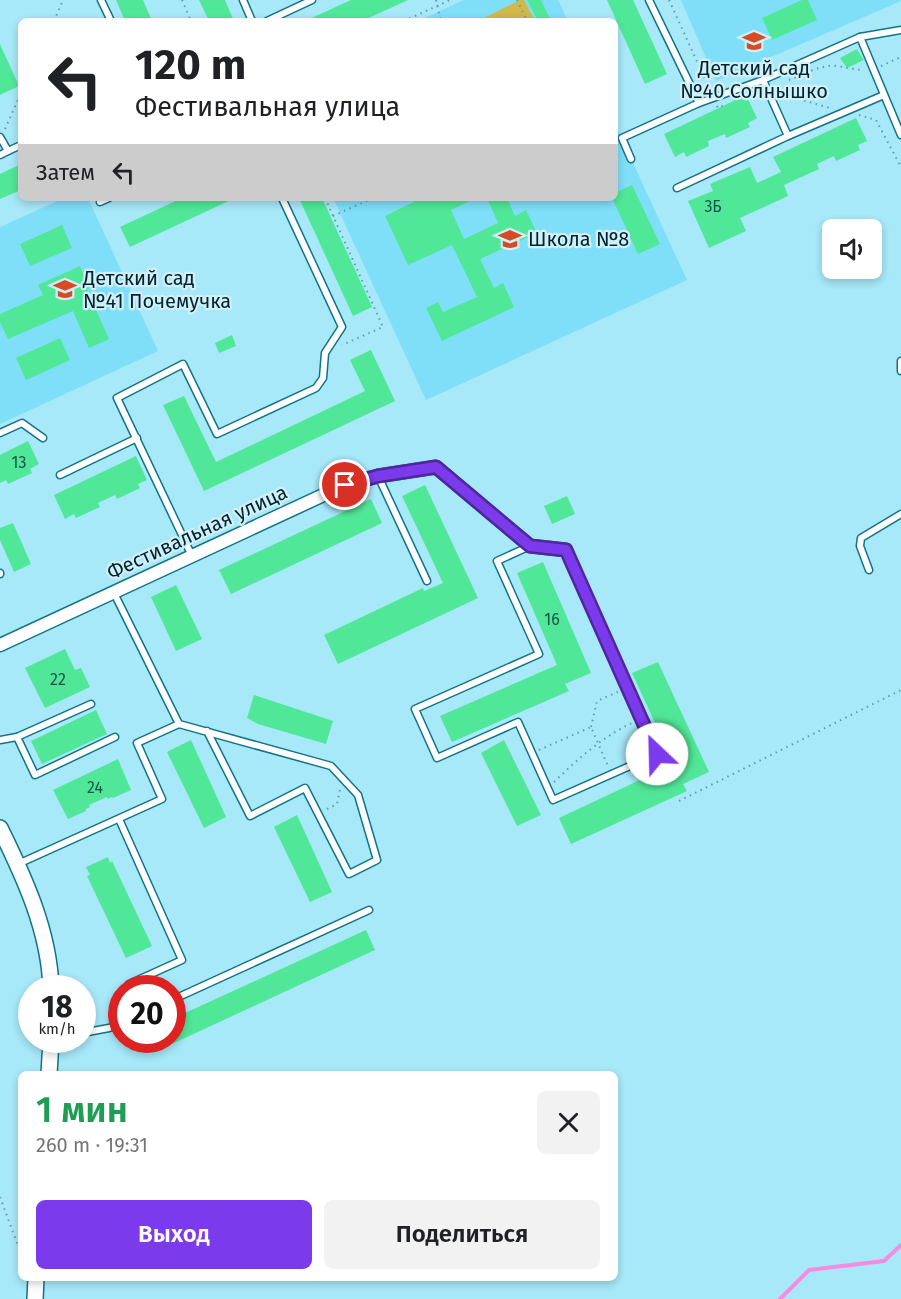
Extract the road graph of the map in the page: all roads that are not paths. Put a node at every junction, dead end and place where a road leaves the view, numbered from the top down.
1 (101, 0) edge
2 (243, 0) edge
3 (312, 0) edge
4 (649, 0) edge
5 (110, 18) edge
6 (251, 18) edge
7 (273, 18) edge
8 (901, 30) edge
9 (861, 37) junction
10 (763, 80) junction
11 (884, 95) junction
12 (699, 103) junction
13 (901, 135) edge
14 (788, 136) junction
15 (0, 137) edge
16 (18, 146) edge
17 (8, 151) junction
18 (0, 155) edge
19 (631, 159) dead end
20 (677, 188) dead end
21 (283, 201) edge
22 (901, 361) edge
23 (901, 371) edge
24 (0, 433) edge
25 (43, 438) dead end
26 (137, 438) junction
27 (60, 475) dead end
28 (378, 476) junction
29 (901, 514) edge
30 (530, 546) junction
31 (566, 550) joint
32 (192, 556) junction
33 (868, 570) dead end
34 (427, 581) dead end
35 (114, 592) junction
36 (0, 645) edge
37 (91, 704) dead end
38 (180, 724) junction
39 (207, 731) junction
40 (17, 737) junction
41 (116, 737) dead end
42 (0, 740) edge
43 (119, 819) junction
44 (0, 828) edge
45 (18, 864) junction
46 (369, 910) dead end
47 (49, 975) edge
48 (149, 975) edge
49 (186, 994) edge
50 (50, 1053) edge
51 (49, 1071) edge
52 (36, 1281) edge
53 (35, 1299) edge

1 - 5 lane
2 - 6 lane
3 - 7 lane
4 - 12 lane
8 - 9 lane
9 - 10 lane
9 - 11 lane
10 - 12 lane
10 - 14 lane
11 - 13 lane
11 - 14 lane
12 - 19 lane
14 - 20 lane
15 - 17 lane
16 - 17 lane
17 - 18 lane
21 - 26 lane
22 - 23 lane
24 - 25 lane
26 - 27 lane
26 - 32 lane
28 - 30 street, Фестивальная улица
28 - 32 street, Фестивальная улица
28 - 34 lane
29 - 33 lane
30 - 31 street
30 - 31 lane
32 - 35 street, Фестивальная улица
35 - 36 street, Фестивальная улица
35 - 38 lane
37 - 40 lane
38 - 39 lane
38 - 43 lane
39 - 39 lane
40 - 41 lane
40 - 42 lane
43 - 45 lane
43 - 48 lane
44 - 45 street
45 - 47 street
46 - 49 lane
50 - 51 street
52 - 53 street

